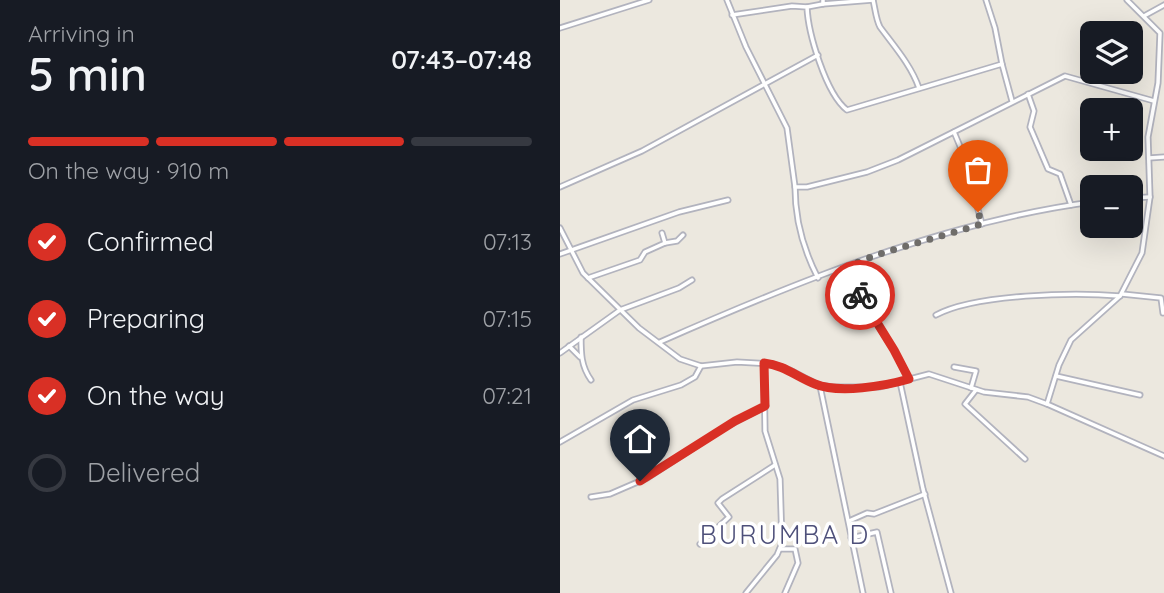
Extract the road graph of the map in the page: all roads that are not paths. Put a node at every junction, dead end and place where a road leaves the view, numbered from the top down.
1 (649, 0) edge
2 (727, 0) edge
3 (873, 0) edge
4 (986, 0) edge
5 (1127, 0) edge
6 (823, 2) edge
7 (1164, 5) edge
8 (807, 7) junction
9 (732, 15) junction
10 (1144, 16) junction
11 (560, 28) edge
12 (818, 55) junction
13 (1002, 64) junction
14 (763, 83) junction
15 (919, 88) junction
16 (1028, 94) junction
17 (1012, 101) junction
18 (1154, 101) junction
19 (954, 132) junction
20 (1164, 157) edge
21 (1148, 158) junction
22 (560, 187) edge
23 (795, 187) junction
24 (1143, 197) edge
25 (1150, 197) junction
26 (728, 200) dead end
27 (1080, 204) edge
28 (1071, 205) junction
29 (982, 224) junction
30 (560, 228) edge
31 (662, 233) dead end
32 (683, 235) dead end
33 (665, 243) junction
34 (572, 251) junction
35 (560, 254) edge
36 (841, 269) junction
37 (588, 278) junction
38 (818, 278) junction
39 (692, 280) dead end
40 (1121, 295) junction
41 (620, 310) junction
42 (1163, 313) edge
43 (936, 315) dead end
44 (581, 337) junction
45 (560, 341) edge
46 (659, 343) junction
47 (569, 346) junction
48 (562, 351) edge
49 (582, 361) junction
50 (764, 363) junction
51 (701, 366) junction
52 (954, 367) dead end
53 (1056, 376) junction
54 (909, 379) junction
55 (592, 380) dead end
56 (900, 382) junction
57 (820, 386) junction
58 (974, 389) junction
59 (1140, 395) dead end
60 (1047, 404) junction
61 (765, 406) junction
62 (560, 442) edge
63 (1164, 456) edge
64 (1025, 459) dead end
65 (775, 465) junction
66 (925, 494) junction
67 (591, 498) dead end
68 (848, 521) junction
69 (852, 538) junction
70 (701, 544) dead end
71 (780, 549) junction
72 (746, 593) edge
73 (785, 593) edge
74 (863, 593) edge
75 (891, 593) edge
76 (951, 593) edge

1 - 11 street
2 - 9 street
3 - 6 street
3 - 15 street
4 - 13 street
5 - 10 street
6 - 8 street
7 - 10 street
8 - 9 street
8 - 12 street
9 - 14 street
10 - 18 street
12 - 14 street
12 - 15 street
13 - 15 street
13 - 17 street
14 - 22 street
14 - 23 street
16 - 17 street
16 - 18 street
16 - 28 street
17 - 19 street
18 - 21 street
19 - 23 street
19 - 29 street
20 - 21 street
21 - 25 street
23 - 38 street
24 - 25 street
25 - 40 street
26 - 34 street
27 - 28 street
28 - 29 street
29 - 36 street
30 - 34 street
31 - 33 street
32 - 33 street
33 - 37 street
34 - 35 street
34 - 37 street
36 - 38 street
36 - 54 street
37 - 41 street
38 - 46 street
39 - 41 street
40 - 42 street
40 - 43 street
40 - 53 street
41 - 44 street
41 - 46 street
44 - 47 street
44 - 49 street
45 - 48 street
46 - 51 street
47 - 48 street
47 - 49 street
49 - 55 street
50 - 51 street
50 - 57 street
50 - 61 street
51 - 62 street
52 - 58 street
53 - 59 street
53 - 60 street
54 - 56 street
54 - 58 street
56 - 57 street
56 - 66 street
57 - 68 street
58 - 60 street
58 - 64 street
60 - 63 street
61 - 65 street
61 - 67 street
65 - 70 street
65 - 71 street
66 - 68 street
66 - 76 street
68 - 69 street
69 - 74 street
69 - 75 street
71 - 72 street
71 - 73 street

